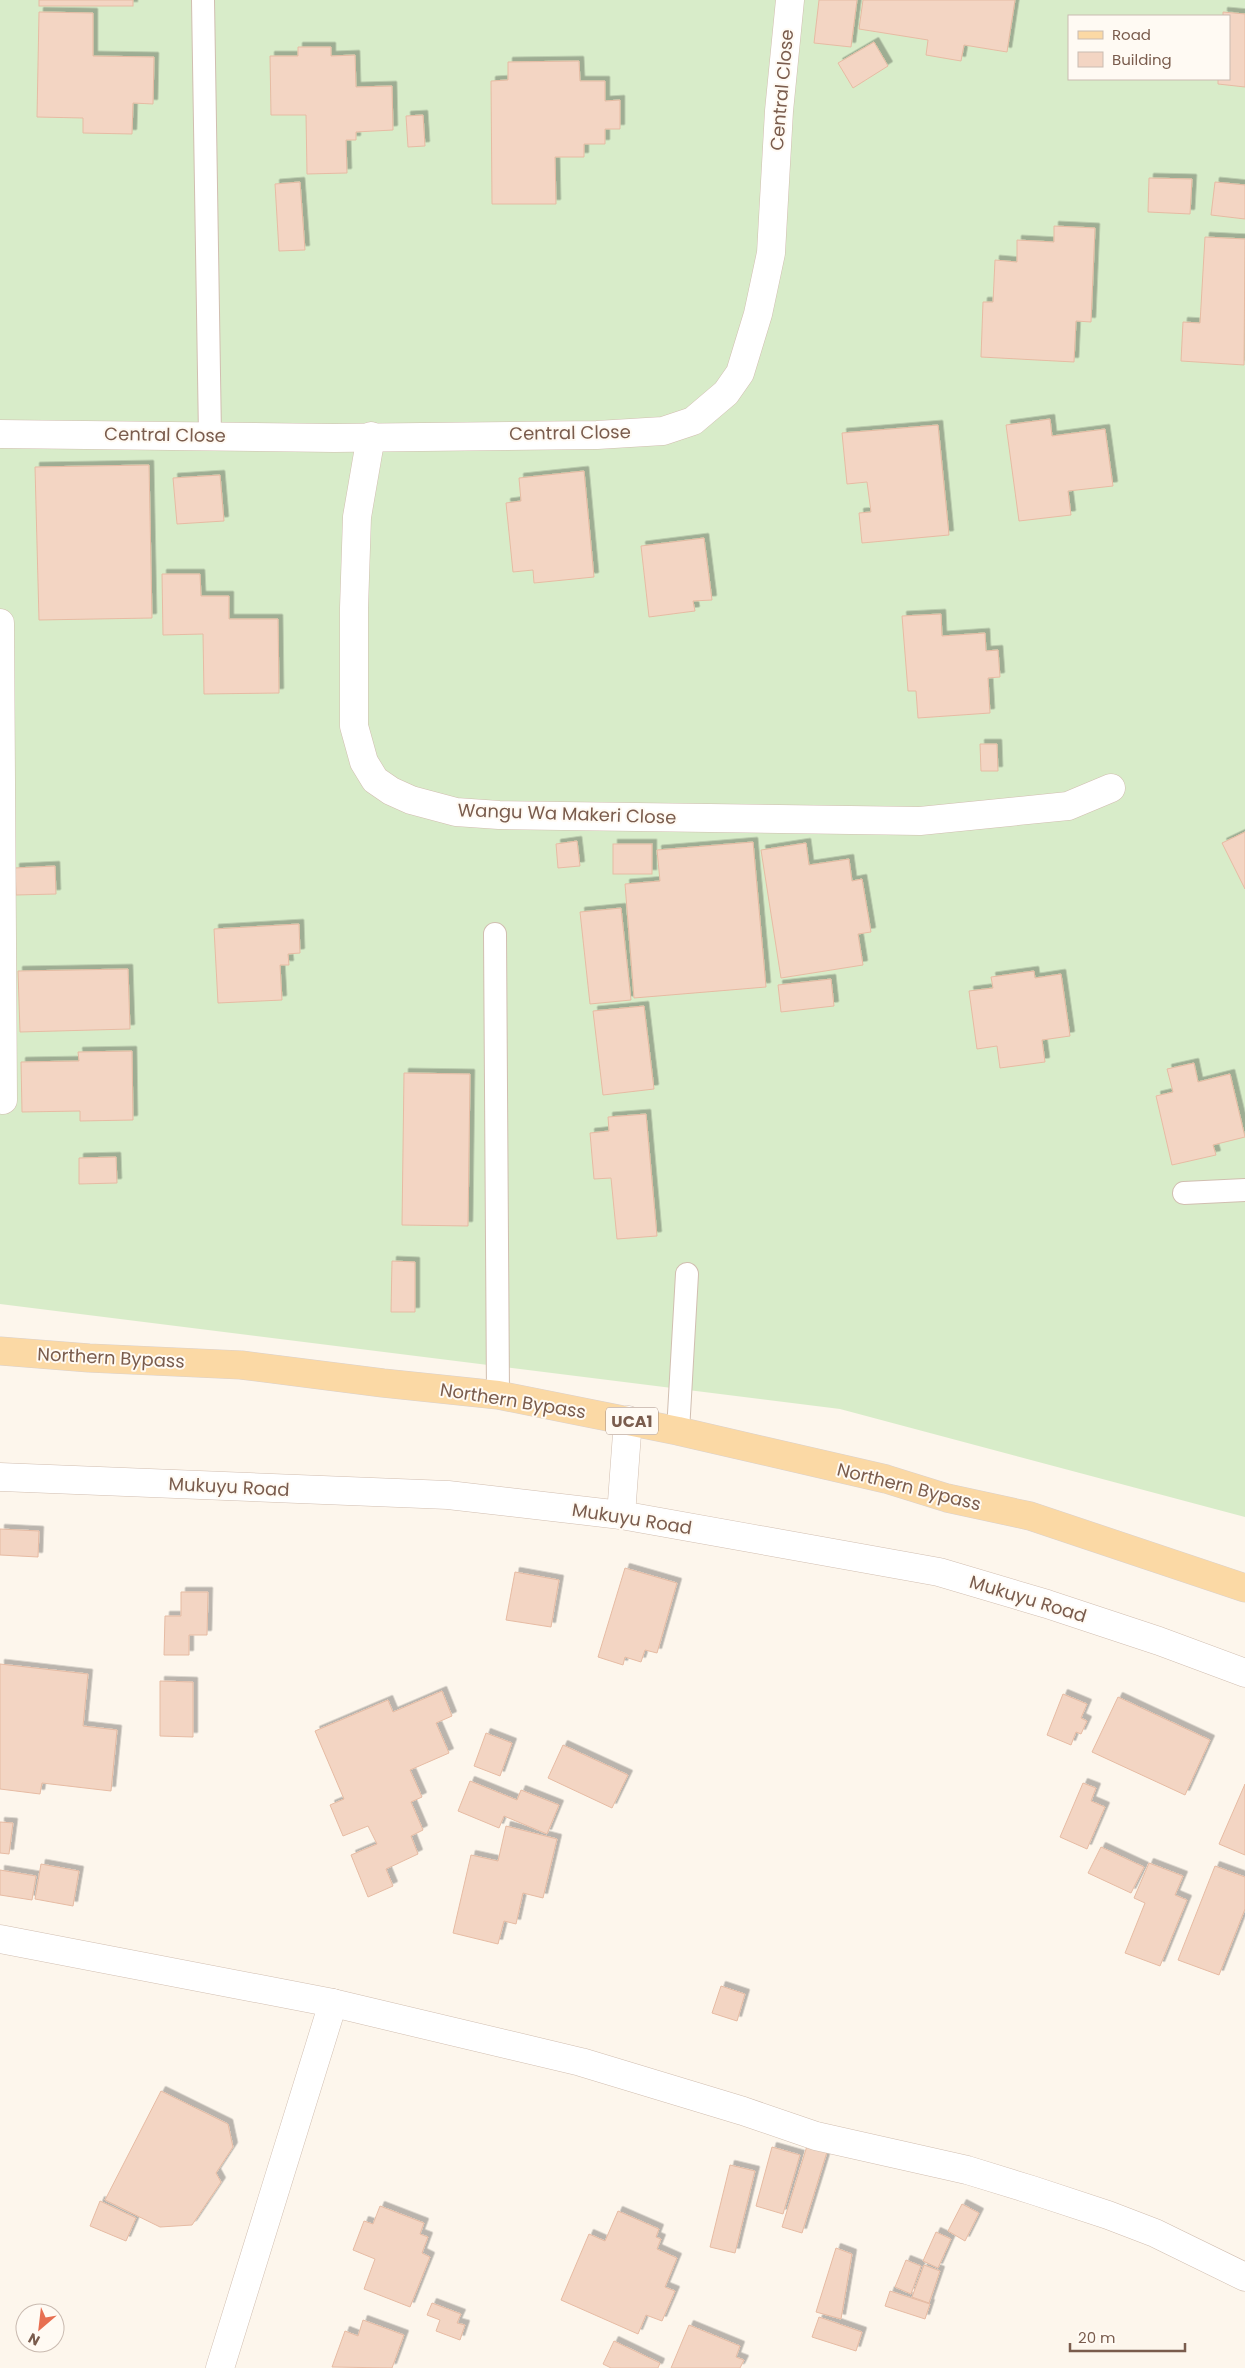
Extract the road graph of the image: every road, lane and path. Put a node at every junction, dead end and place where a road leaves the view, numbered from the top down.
1 (203, 0) edge
2 (790, 0) edge
3 (0, 434) edge
4 (210, 436) junction
5 (371, 436) junction
6 (0, 623) edge
7 (1111, 788) dead end
8 (496, 934) dead end
9 (3, 1100) dead end
10 (1245, 1190) edge
11 (1184, 1193) dead end
12 (687, 1274) dead end
13 (0, 1351) edge
14 (498, 1395) junction
15 (628, 1420) junction
16 (678, 1431) junction
17 (0, 1477) edge
18 (621, 1515) junction
19 (1245, 1588) edge
20 (1245, 1673) edge
21 (0, 1939) edge
22 (333, 2003) junction
23 (1245, 2276) edge
24 (220, 2368) edge

1 - 4 lane
2 - 5 street, Central Close
3 - 4 street, Central Close
4 - 5 street, Central Close
5 - 7 street, Wangu Wa Makeri Close
6 - 9 street
8 - 14 lane
10 - 11 lane
12 - 16 lane
13 - 14 main road, Northern Bypass / UCA1
14 - 15 main road, Northern Bypass / UCA1
15 - 16 main road, Northern Bypass / UCA1
15 - 18 street
16 - 19 main road, Northern Bypass / UCA1
17 - 18 street, Mukuyu Road
18 - 20 street, Mukuyu Road
21 - 22 street
22 - 23 street
22 - 24 street

